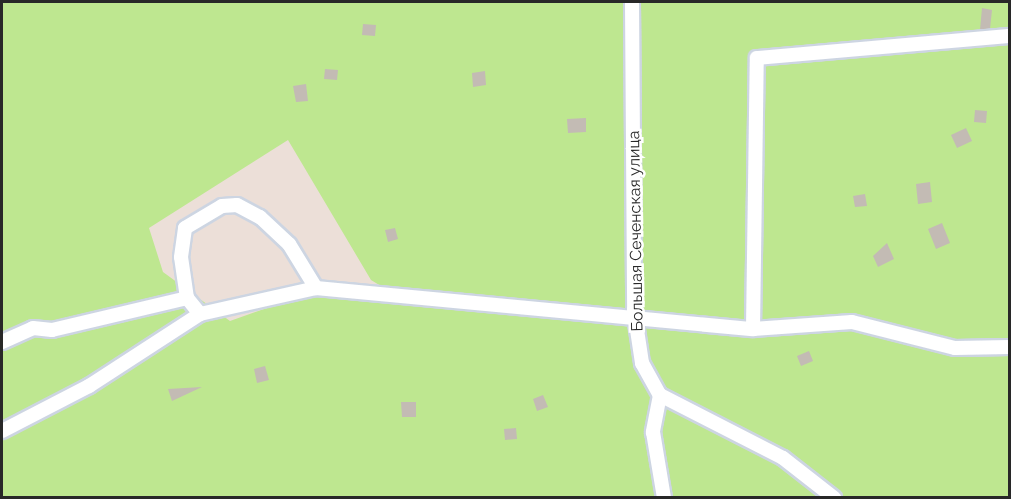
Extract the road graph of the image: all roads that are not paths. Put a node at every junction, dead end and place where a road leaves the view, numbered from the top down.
1 (632, 2) edge
2 (1010, 36) edge
3 (316, 288) junction
4 (187, 298) junction
5 (200, 314) junction
6 (635, 321) junction
7 (753, 329) junction
8 (2, 342) edge
9 (1010, 347) edge
10 (660, 395) junction
11 (2, 431) edge
12 (664, 498) edge
13 (834, 498) edge

1 - 6 street, Большая Сеченская улица
2 - 7 street
3 - 4 street
3 - 5 street
3 - 6 street
4 - 5 street
4 - 8 street
5 - 11 street
6 - 7 street
6 - 10 street, Большая Сеченская улица
7 - 9 street
10 - 12 street
10 - 13 street

